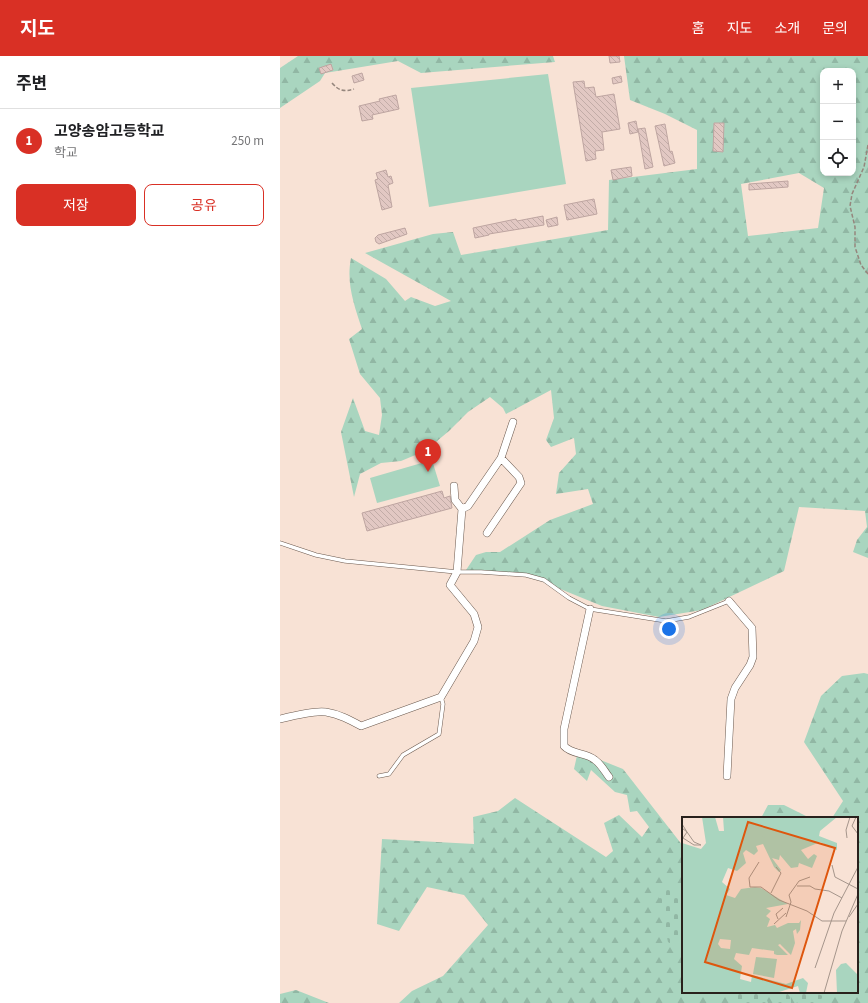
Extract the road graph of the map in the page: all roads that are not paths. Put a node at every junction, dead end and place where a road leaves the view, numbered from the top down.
1 (512, 422) dead end
2 (501, 458) junction
3 (454, 486) dead end
4 (462, 510) junction
5 (487, 533) dead end
6 (280, 543) edge
7 (456, 572) junction
8 (729, 601) joint
9 (590, 609) junction
10 (441, 697) junction
11 (280, 719) edge
12 (379, 776) dead end
13 (727, 776) dead end
14 (609, 777) dead end

1 - 2 street
2 - 4 street
2 - 5 street
3 - 4 street
4 - 7 street
6 - 7 lane
7 - 9 lane
7 - 10 street
8 - 9 lane
8 - 13 street
9 - 14 street
10 - 11 street
10 - 12 lane

